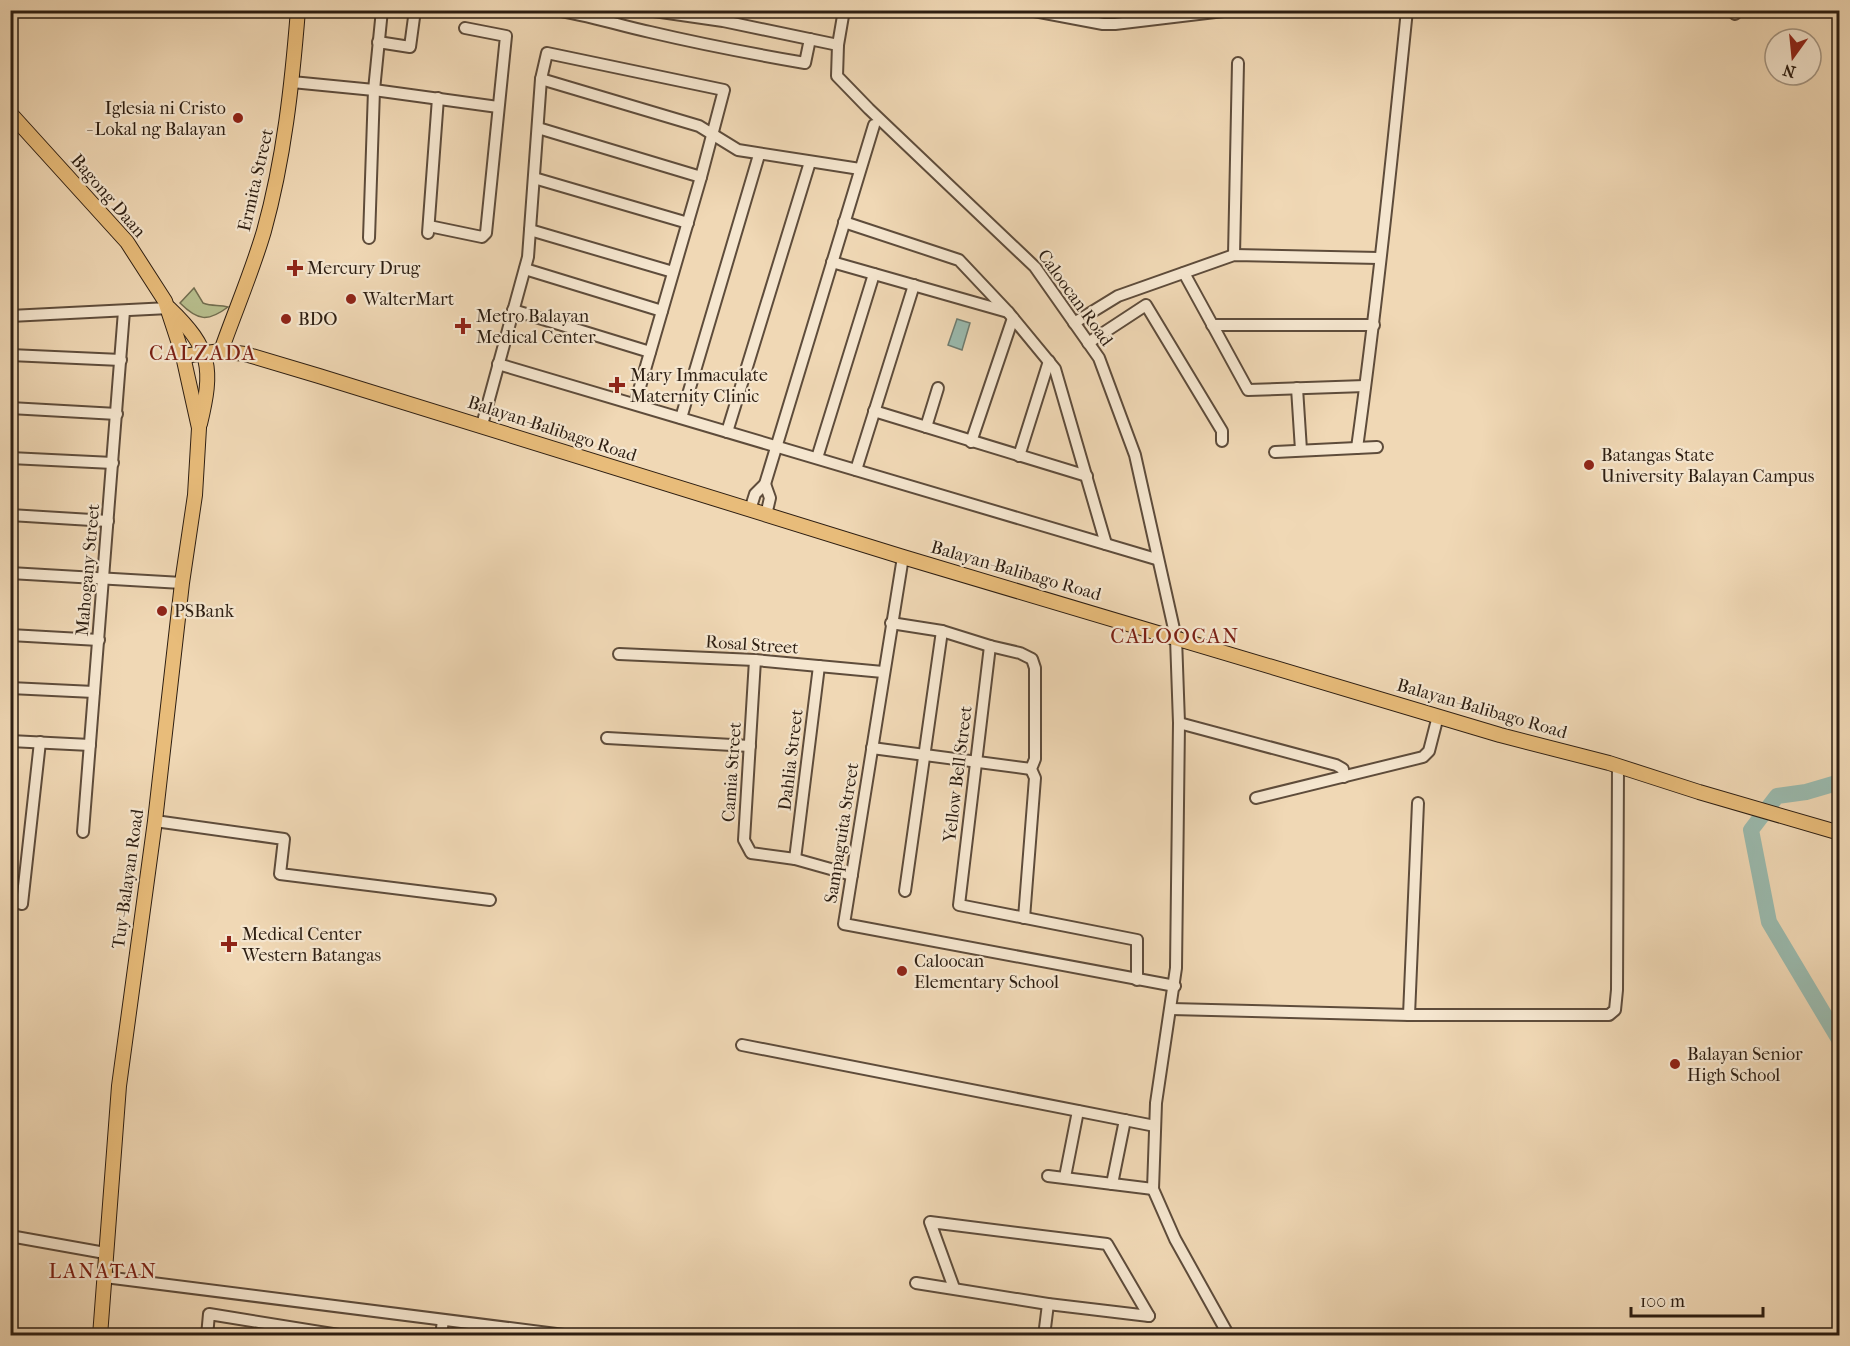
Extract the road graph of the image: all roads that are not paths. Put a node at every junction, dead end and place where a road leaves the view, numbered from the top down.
1 (298, 10) edge
2 (382, 10) edge
3 (415, 10) edge
4 (555, 10) edge
5 (647, 10) edge
6 (844, 10) edge
7 (1029, 10) edge
8 (1232, 10) edge
9 (1407, 10) edge
10 (576, 12) edge
11 (608, 15) edge
12 (723, 16) edge
13 (465, 28) dead end
14 (810, 39) junction
15 (378, 42) junction
16 (838, 45) junction
17 (1238, 63) dead end
18 (541, 79) junction
19 (292, 82) junction
20 (374, 90) junction
21 (438, 98) junction
22 (498, 107) junction
23 (10, 113) edge
24 (874, 125) dead end
25 (538, 128) junction
26 (712, 135) junction
27 (759, 155) junction
28 (810, 162) junction
29 (860, 169) junction
30 (701, 177) junction
31 (534, 178) junction
32 (844, 222) junction
33 (688, 223) junction
34 (530, 230) junction
35 (369, 238) dead end
36 (1234, 255) junction
37 (1379, 258) junction
38 (832, 262) junction
39 (525, 269) junction
40 (674, 272) junction
41 (1184, 273) junction
42 (874, 274) junction
43 (914, 285) junction
44 (169, 308) junction
45 (513, 310) junction
46 (124, 311) junction
47 (662, 311) junction
48 (1010, 315) junction
49 (10, 316) edge
50 (1074, 323) junction
51 (1212, 325) junction
52 (1374, 325) junction
53 (1088, 343) junction
54 (221, 351) junction
55 (204, 352) junction
56 (650, 352) junction
57 (10, 355) edge
58 (183, 356) junction
59 (121, 360) junction
60 (1049, 361) junction
61 (498, 364) junction
62 (1365, 386) junction
63 (938, 388) dead end
64 (1297, 388) junction
65 (635, 404) junction
66 (10, 408) edge
67 (874, 411) junction
68 (117, 414) junction
69 (681, 418) junction
70 (482, 425) junction
71 (926, 427) junction
72 (199, 428) junction
73 (727, 432) junction
74 (1222, 441) dead end
75 (971, 442) junction
76 (777, 446) junction
77 (1377, 447) dead end
78 (1357, 448) junction
79 (1301, 450) junction
80 (1275, 452) dead end
81 (1019, 456) junction
82 (10, 458) edge
83 (818, 459) junction
84 (113, 463) junction
85 (856, 470) junction
86 (1087, 476) junction
87 (765, 484) junction
88 (750, 510) junction
89 (10, 515) edge
90 (766, 515) junction
91 (108, 521) junction
92 (1106, 544) junction
93 (903, 557) junction
94 (1156, 559) dead end
95 (10, 573) edge
96 (104, 578) junction
97 (182, 583) junction
98 (891, 623) junction
99 (942, 631) junction
100 (10, 635) edge
101 (1176, 638) junction
102 (99, 640) junction
103 (990, 646) junction
104 (619, 654) dead end
105 (755, 660) junction
106 (819, 666) junction
107 (884, 672) junction
108 (10, 688) edge
109 (94, 692) junction
110 (1438, 716) junction
111 (1179, 723) junction
112 (607, 738) dead end
113 (10, 741) edge
114 (40, 742) junction
115 (90, 745) junction
116 (750, 746) junction
117 (872, 748) junction
118 (924, 754) junction
119 (976, 762) junction
120 (1618, 766) junction
121 (1031, 769) junction
122 (1344, 777) junction
123 (1256, 798) dead end
124 (1418, 803) dead end
125 (155, 821) junction
126 (83, 832) dead end
127 (1839, 833) edge
128 (795, 859) junction
129 (852, 875) junction
130 (905, 891) dead end
131 (10, 900) edge
132 (490, 900) dead end
133 (1024, 918) junction
134 (1137, 980) junction
135 (1175, 986) junction
136 (1171, 1009) junction
137 (1409, 1015) junction
138 (742, 1045) dead end
139 (1078, 1110) junction
140 (1125, 1120) junction
141 (1155, 1126) junction
142 (1047, 1176) dead end
143 (1065, 1177) junction
144 (1112, 1184) junction
145 (1154, 1189) junction
146 (10, 1236) edge
147 (105, 1253) junction
148 (105, 1277) junction
149 (916, 1282) dead end
150 (954, 1288) junction
151 (1048, 1304) junction
152 (443, 1320) junction
153 (100, 1335) edge
154 (207, 1335) edge
155 (345, 1335) edge
156 (441, 1335) edge
157 (572, 1335) edge
158 (1044, 1335) edge
159 (1229, 1335) edge

1 - 19 main road, Ermita Street
2 - 15 street
3 - 15 street
4 - 10 street
5 - 12 street
6 - 16 street, Caloocan Road
7 - 8 street
9 - 37 street
10 - 11 street
11 - 14 street
12 - 14 street
13 - 22 street
14 - 16 street
15 - 20 street
16 - 50 street, Caloocan Road
17 - 36 street
18 - 25 street
18 - 26 street
18 - 26 street
19 - 20 street
19 - 54 main road, Ermita Street
20 - 21 street
20 - 35 street
21 - 22 street
21 - 22 street
23 - 44 main road, Bagong Daan
24 - 29 street
25 - 30 street
25 - 31 street
26 - 27 street
26 - 30 street
27 - 28 street
27 - 69 street
28 - 29 street
28 - 73 street
29 - 32 street
30 - 33 street
31 - 33 street
31 - 34 street
32 - 38 street
32 - 48 street
33 - 40 street
34 - 39 street
34 - 40 street
36 - 37 street
36 - 41 street
37 - 52 street
38 - 42 street
38 - 76 street
39 - 45 street
39 - 47 street
40 - 47 street
41 - 50 street
41 - 51 street
42 - 43 street
42 - 83 street
43 - 48 street
43 - 67 street
44 - 46 street
44 - 55 main road, Bagong Daan
44 - 58 main road, Bagong Daan
45 - 56 street
45 - 61 street
46 - 49 street
46 - 59 street, Mahogany Street
47 - 56 street
48 - 60 street
48 - 75 street
50 - 53 street, Caloocan Road
51 - 52 street
51 - 64 street
52 - 62 street
53 - 74 street
53 - 101 street, Caloocan Road
54 - 55 main road, Balayan-Balibago Road
54 - 70 main road, Balayan-Balibago Road
55 - 58 main road, Balayan-Balibago Road
55 - 72 main road, Tuy-Balayan Road
56 - 65 street
57 - 59 street
58 - 72 main road, Tuy-Balayan Road
59 - 68 street, Mahogany Street
60 - 81 street
60 - 86 street
61 - 65 street
61 - 70 street
62 - 64 street
62 - 78 street
63 - 71 street
64 - 79 street
65 - 69 street
66 - 68 street
67 - 71 street
67 - 85 street
68 - 84 street, Mahogany Street
69 - 73 street
70 - 88 main road, Balayan-Balibago Road
71 - 75 street
72 - 97 main road, Tuy-Balayan Road
73 - 76 street
75 - 81 street
76 - 83 street
76 - 87 street
77 - 78 street
78 - 79 street
79 - 80 street
81 - 86 street
82 - 84 street
83 - 85 street
84 - 91 street, Mahogany Street
85 - 92 street
86 - 92 street
87 - 88 street
87 - 90 street
88 - 90 main road, Balayan-Balibago Road
89 - 91 street
90 - 93 main road, Balayan-Balibago Road
91 - 96 street, Mahogany Street
92 - 94 street
93 - 98 street, Sampaguita Street
93 - 101 main road, Balayan-Balibago Road
95 - 96 street
96 - 97 street
96 - 102 street, Mahogany Street
97 - 125 main road, Tuy-Balayan Road
98 - 99 street
98 - 107 street, Sampaguita Street
99 - 103 street
99 - 118 street
100 - 102 street
101 - 110 main road, Balayan-Balibago Road
101 - 111 street, Caloocan Road
102 - 109 street, Mahogany Street
103 - 119 street, Yellow Bell Street
103 - 121 street
104 - 105 street, Rosal Street
105 - 106 street, Rosal Street
105 - 116 street, Camia Street
106 - 107 street, Rosal Street
106 - 128 street, Dahlia Street
107 - 117 street, Sampaguita Street
108 - 109 street
109 - 115 street, Mahogany Street
110 - 120 main road, Balayan-Balibago Road
110 - 122 street
111 - 122 street
111 - 135 street, Caloocan Road
112 - 116 street
113 - 114 street
114 - 115 street
114 - 131 street
115 - 126 street, Mahogany Street
116 - 128 street, Camia Street
117 - 118 street
117 - 129 street, Sampaguita Street
118 - 119 street
118 - 130 street
119 - 121 street
119 - 133 street, Yellow Bell Street
120 - 127 main road, Balayan-Balibago Road
120 - 137 street
121 - 133 street
122 - 123 street
124 - 137 street
125 - 132 street
125 - 147 main road, Tuy-Balayan Road
128 - 129 street, Camia Street
129 - 134 street, Sampaguita Street
133 - 134 street
134 - 135 street, Sampaguita Street
135 - 136 street, Caloocan Road
136 - 137 street
136 - 141 street, Caloocan Road
138 - 139 street
139 - 140 street
139 - 143 street
140 - 141 street
140 - 144 street
141 - 145 street, Caloocan Road
142 - 143 street
143 - 144 street
144 - 145 street
145 - 159 street
146 - 147 street
147 - 148 main road, Tuy-Balayan Road
148 - 152 street
148 - 153 main road, Tuy-Balayan Road
149 - 150 street
150 - 151 street
150 - 151 street
151 - 158 street
152 - 156 street
152 - 157 street
154 - 155 street

